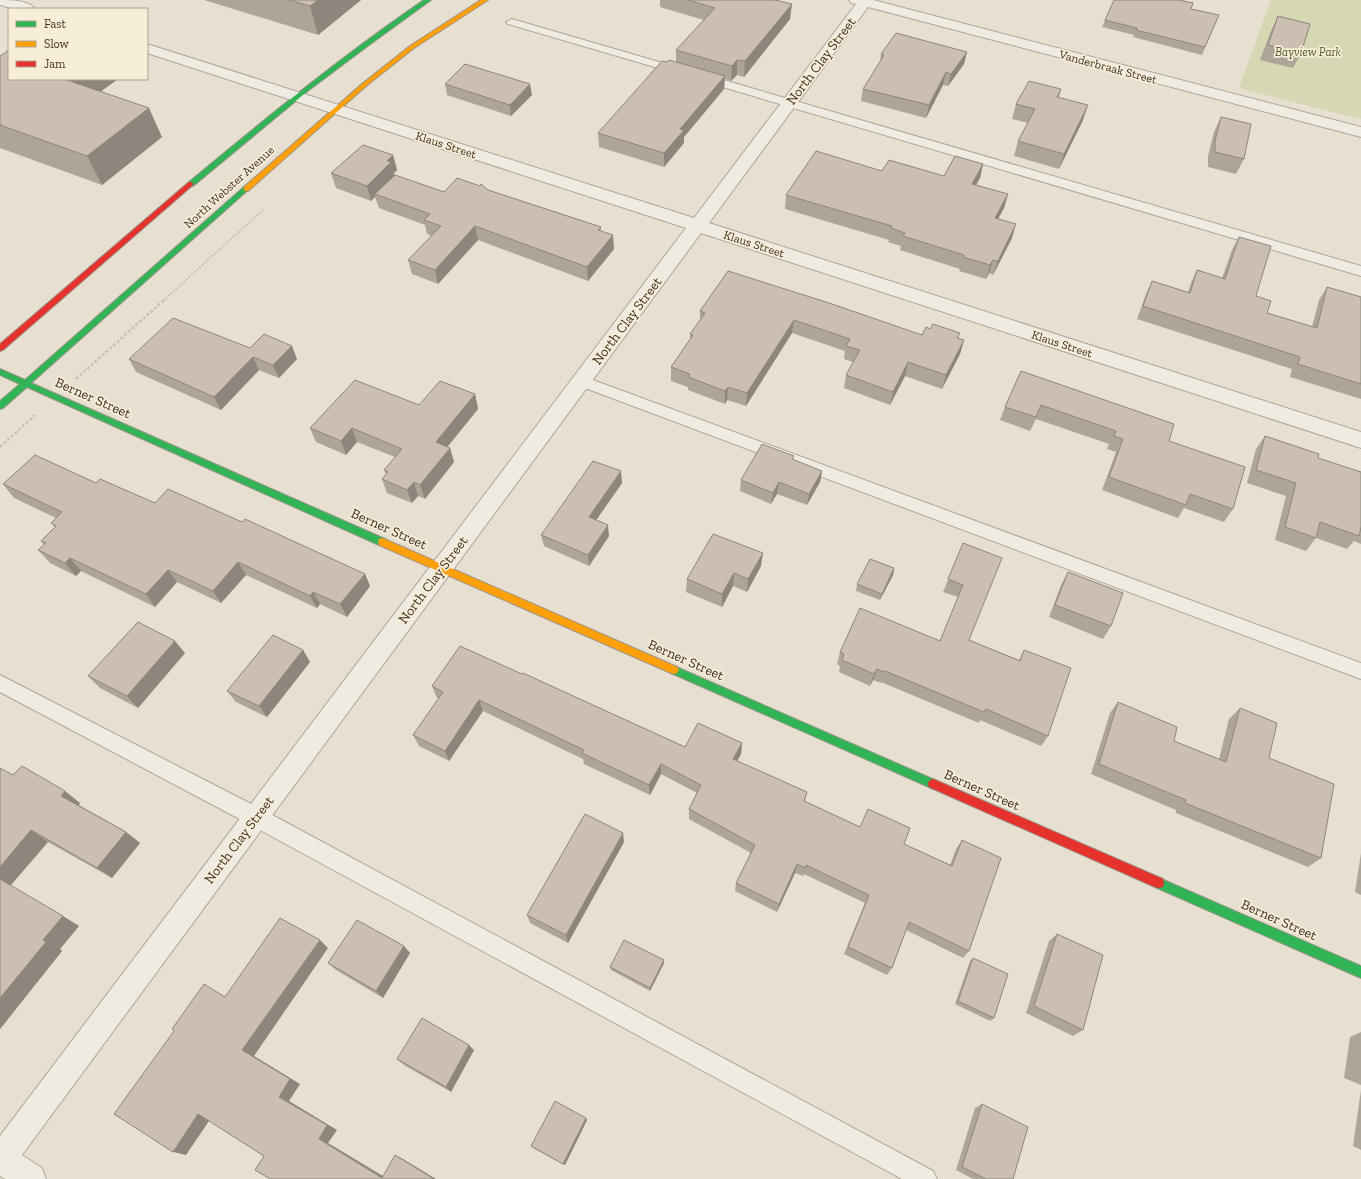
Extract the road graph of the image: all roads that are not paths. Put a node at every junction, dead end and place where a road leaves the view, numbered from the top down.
1 (0, 0) edge
2 (428, 0) edge
3 (484, 0) edge
4 (862, 1) edge
5 (25, 8) edge
6 (512, 22) dead end
7 (148, 48) edge
8 (295, 97) junction
9 (789, 104) junction
10 (335, 110) junction
11 (1361, 132) edge
12 (698, 226) junction
13 (1361, 271) edge
14 (0, 348) edge
15 (0, 372) edge
16 (582, 381) junction
17 (26, 383) junction
18 (0, 406) edge
19 (1361, 440) edge
20 (442, 568) junction
21 (1361, 671) edge
22 (0, 683) edge
23 (256, 817) junction
24 (1361, 972) edge
25 (0, 1159) edge
26 (31, 1179) edge
27 (925, 1179) edge

1 - 5 street
2 - 8 main road, North Webster Avenue
3 - 10 main road, North Webster Avenue
4 - 9 street, North Clay Street
4 - 11 street, Vanderbraak Street
6 - 9 lane
7 - 8 street, Klaus Street
8 - 10 street, Klaus Street
8 - 14 main road, North Webster Avenue
9 - 12 street, North Clay Street
9 - 13 lane
10 - 12 street, Klaus Street
10 - 17 main road, North Webster Avenue
12 - 16 street, North Clay Street
12 - 19 street, Klaus Street
15 - 17 main road, Berner Street
16 - 20 street, North Clay Street
16 - 21 lane
17 - 18 main road, North Webster Avenue
17 - 20 main road, Berner Street
20 - 23 street, North Clay Street
20 - 24 main road, Berner Street
22 - 23 lane
23 - 25 street, North Clay Street
23 - 27 lane
25 - 26 street

